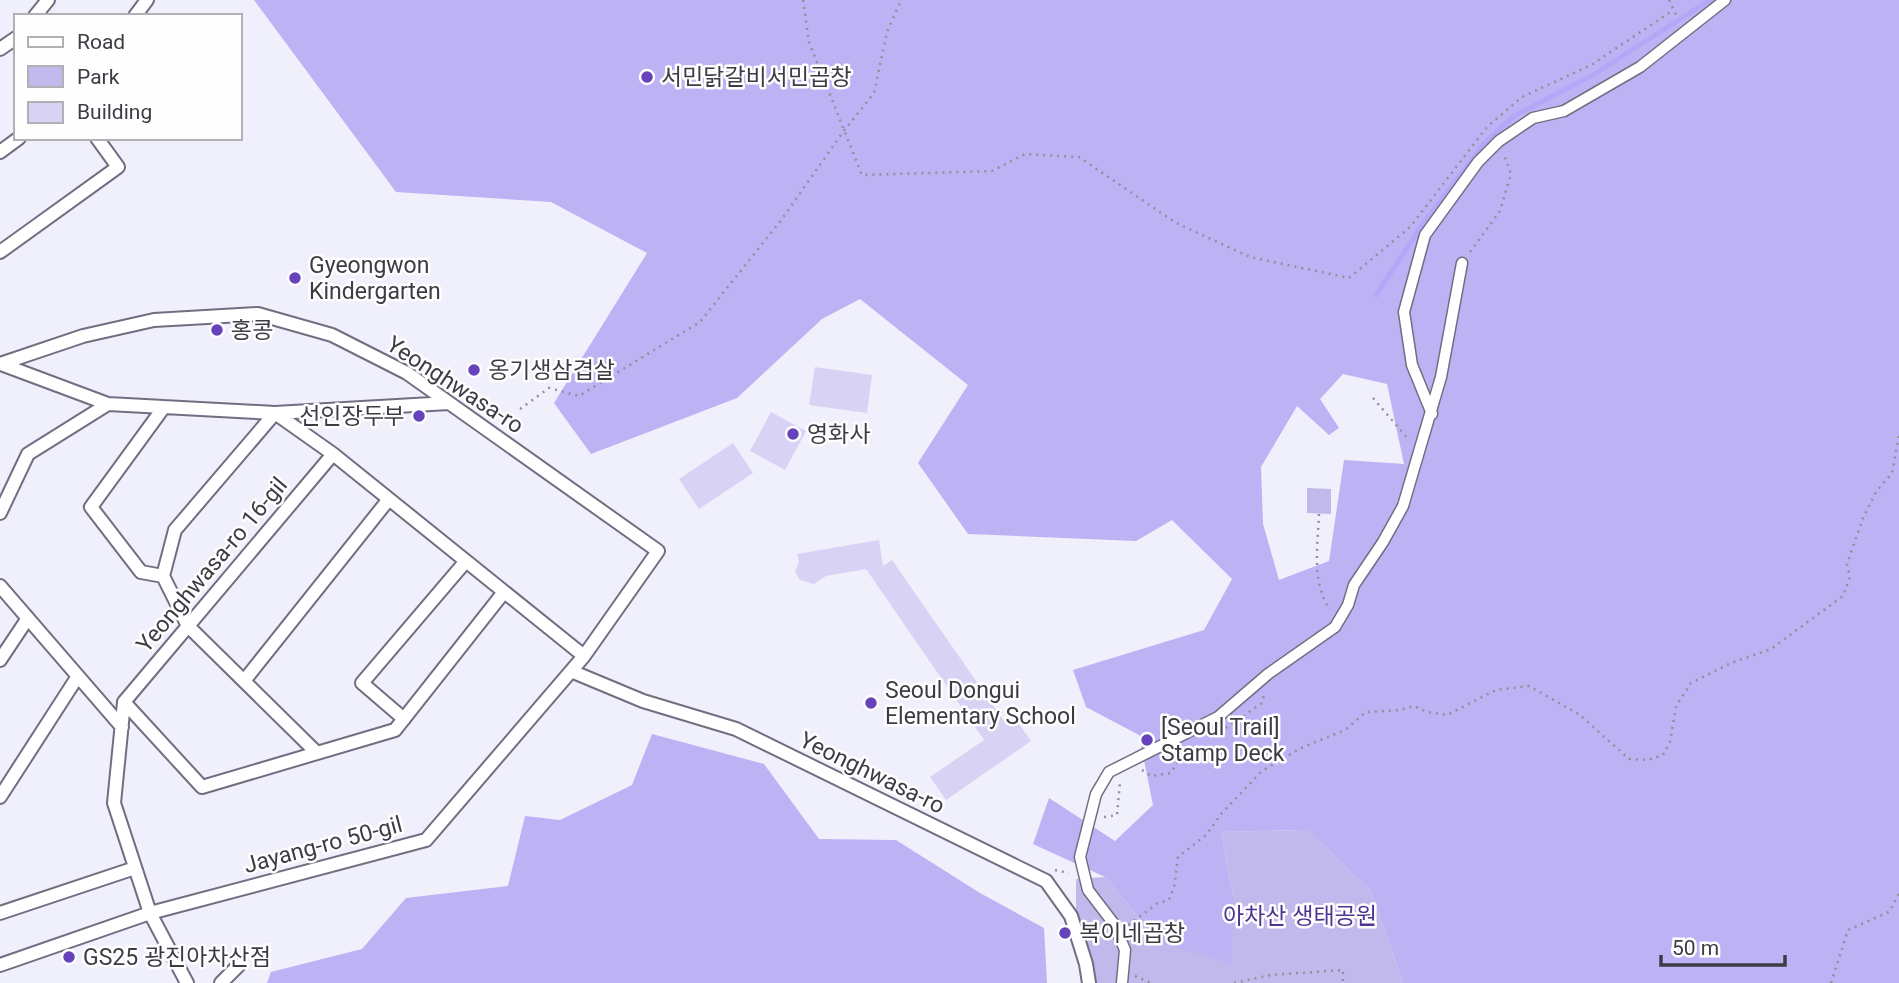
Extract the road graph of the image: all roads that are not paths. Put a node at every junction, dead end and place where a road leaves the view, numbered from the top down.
1 (48, 0) edge
2 (1724, 0) edge
3 (37, 14) edge
4 (16, 140) edge
5 (98, 140) edge
6 (0, 152) edge
7 (0, 252) edge
8 (1462, 263) road end
9 (0, 364) edge
10 (449, 402) junction
11 (108, 404) junction
12 (164, 407) junction
13 (275, 413) junction
14 (1432, 414) junction
15 (333, 454) junction
16 (389, 499) junction
17 (0, 513) edge
18 (466, 561) junction
19 (163, 576) junction
20 (0, 586) edge
21 (505, 592) junction
22 (28, 618) junction
23 (188, 626) junction
24 (584, 656) junction
25 (0, 660) edge
26 (571, 671) junction
27 (78, 676) junction
28 (244, 681) junction
29 (124, 702) junction
30 (404, 719) junction
31 (122, 727) junction
32 (317, 753) junction
33 (0, 797) edge
34 (135, 868) junction
35 (150, 913) junction
36 (0, 914) edge
37 (0, 965) edge
38 (239, 965) dead end
39 (187, 983) edge
40 (221, 983) edge
41 (1089, 983) edge
42 (1122, 983) edge

1 - 3 street
2 - 14 street
4 - 6 street
5 - 7 street
8 - 14 street
9 - 10 street, Yeonghwasa-ro
9 - 11 street
10 - 13 street
10 - 24 street, Yeonghwasa-ro
11 - 12 street
11 - 17 street
12 - 13 street
12 - 19 street, Yeonghwasa-ro 16-gil
13 - 15 street
13 - 19 street
14 - 42 street
15 - 16 street
15 - 23 street, Yeonghwasa-ro 16-gil
16 - 18 street
16 - 28 street
18 - 21 street
18 - 30 street
19 - 23 street
20 - 22 street
21 - 24 street
21 - 30 street
22 - 25 street
22 - 27 street
23 - 28 street
23 - 29 street, Yeonghwasa-ro 16-gil
24 - 26 street, Jayang-ro 50-gil
26 - 35 street, Jayang-ro 50-gil
26 - 41 street, Yeonghwasa-ro
27 - 31 street
27 - 33 street
28 - 32 street
29 - 31 street
29 - 32 street
30 - 32 street
31 - 34 street
34 - 35 street
34 - 36 street
35 - 37 street, Jayang-ro 50-gil
35 - 39 street
38 - 40 street

